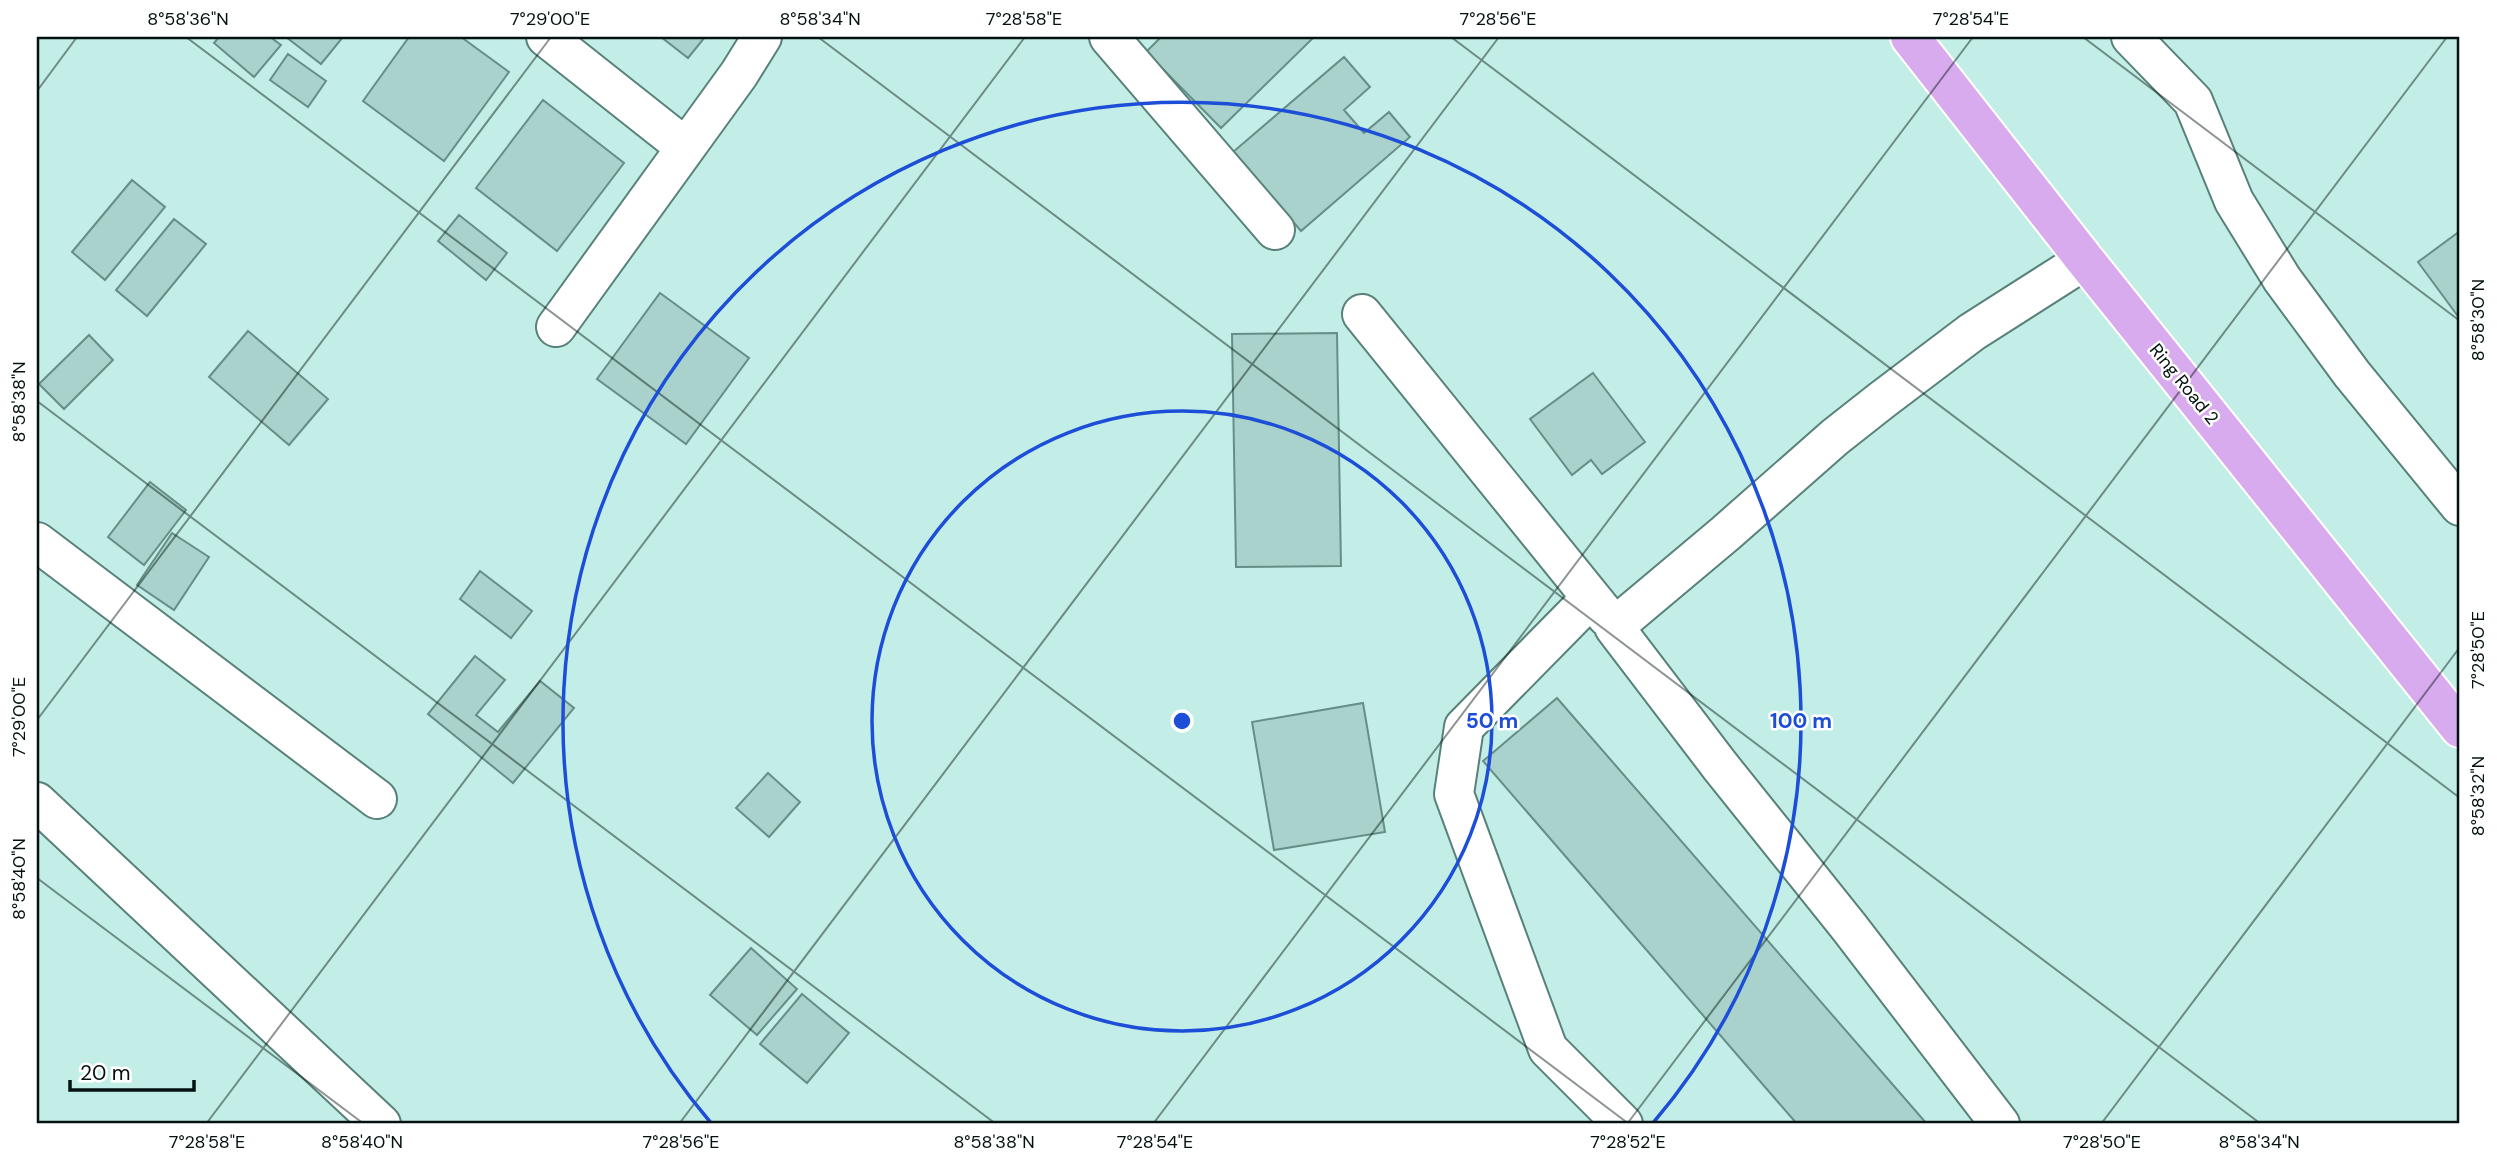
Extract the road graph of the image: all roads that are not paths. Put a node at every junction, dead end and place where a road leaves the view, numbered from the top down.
1 (546, 37) edge
2 (762, 37) edge
3 (1109, 37) edge
4 (1910, 37) edge
5 (2131, 37) edge
6 (685, 147) junction
7 (1275, 230) dead end
8 (2085, 260) junction
9 (1362, 314) dead end
10 (555, 327) dead end
11 (2460, 506) edge
12 (37, 542) edge
13 (1591, 598) junction
14 (1614, 627) junction
15 (2460, 728) edge
16 (377, 799) dead end
17 (37, 802) edge
18 (381, 1124) edge
19 (1623, 1124) edge
20 (2000, 1124) edge

1 - 6 street
2 - 6 street
3 - 7 street
4 - 8 main road, Ring Road 2
5 - 11 street
6 - 10 street
8 - 14 street
8 - 15 main road, Ring Road 2
9 - 13 street
12 - 16 street
13 - 14 street
13 - 19 street
14 - 20 street
17 - 18 street

